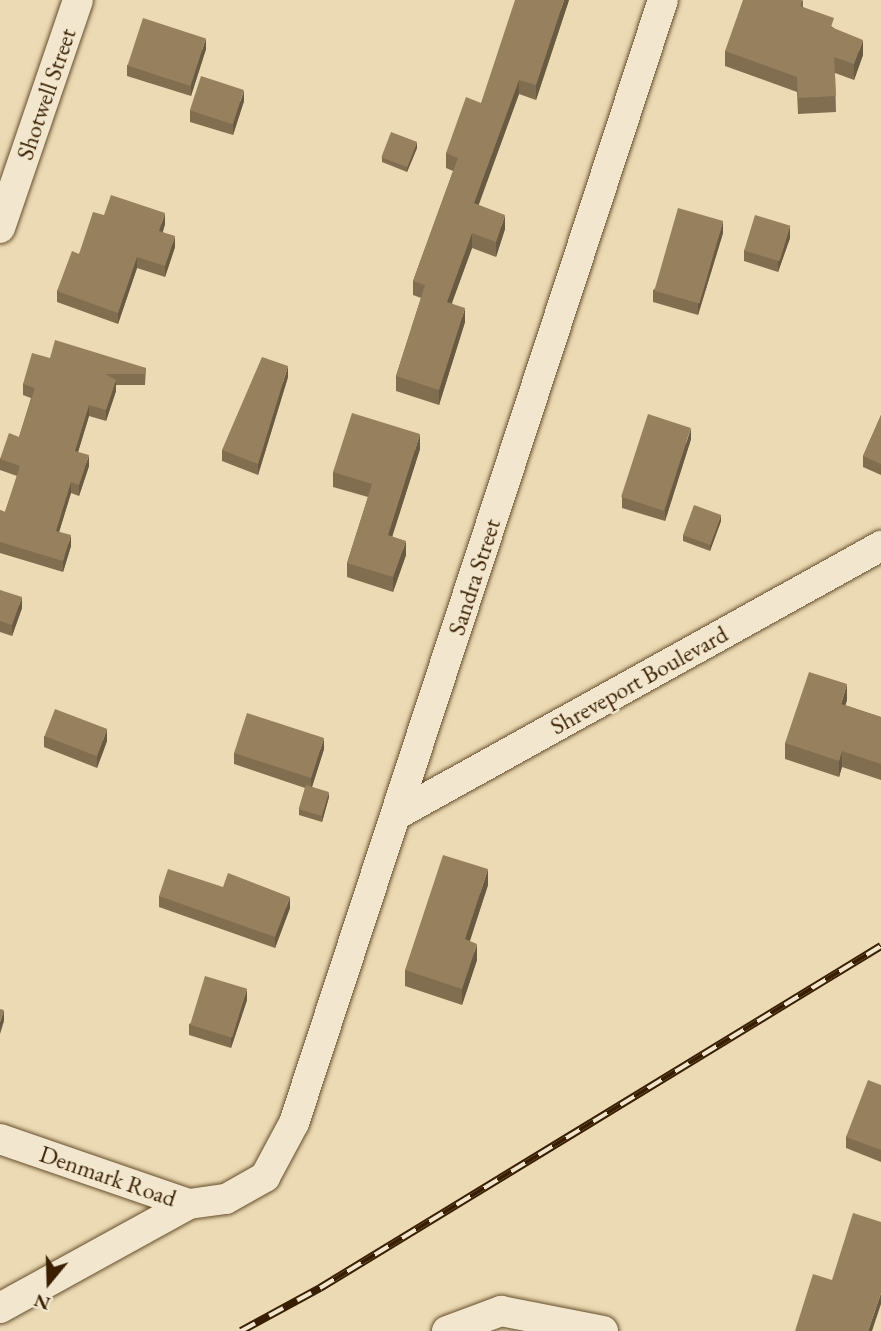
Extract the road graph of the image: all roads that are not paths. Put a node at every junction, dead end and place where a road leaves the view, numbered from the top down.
1 (78, 0) edge
2 (663, 0) edge
3 (0, 228) edge
4 (881, 546) edge
5 (396, 814) junction
6 (0, 1139) edge
7 (279, 1151) joint
8 (189, 1204) junction
9 (0, 1308) edge
10 (457, 1327) edge
11 (603, 1331) edge

1 - 3 street, Shotwell Street
2 - 5 street, Sandra Street
4 - 5 street, Shreveport Boulevard
5 - 7 street, Sandra Street
6 - 8 street, Denmark Road
7 - 8 street, Denmark Road
8 - 9 street
10 - 11 street

